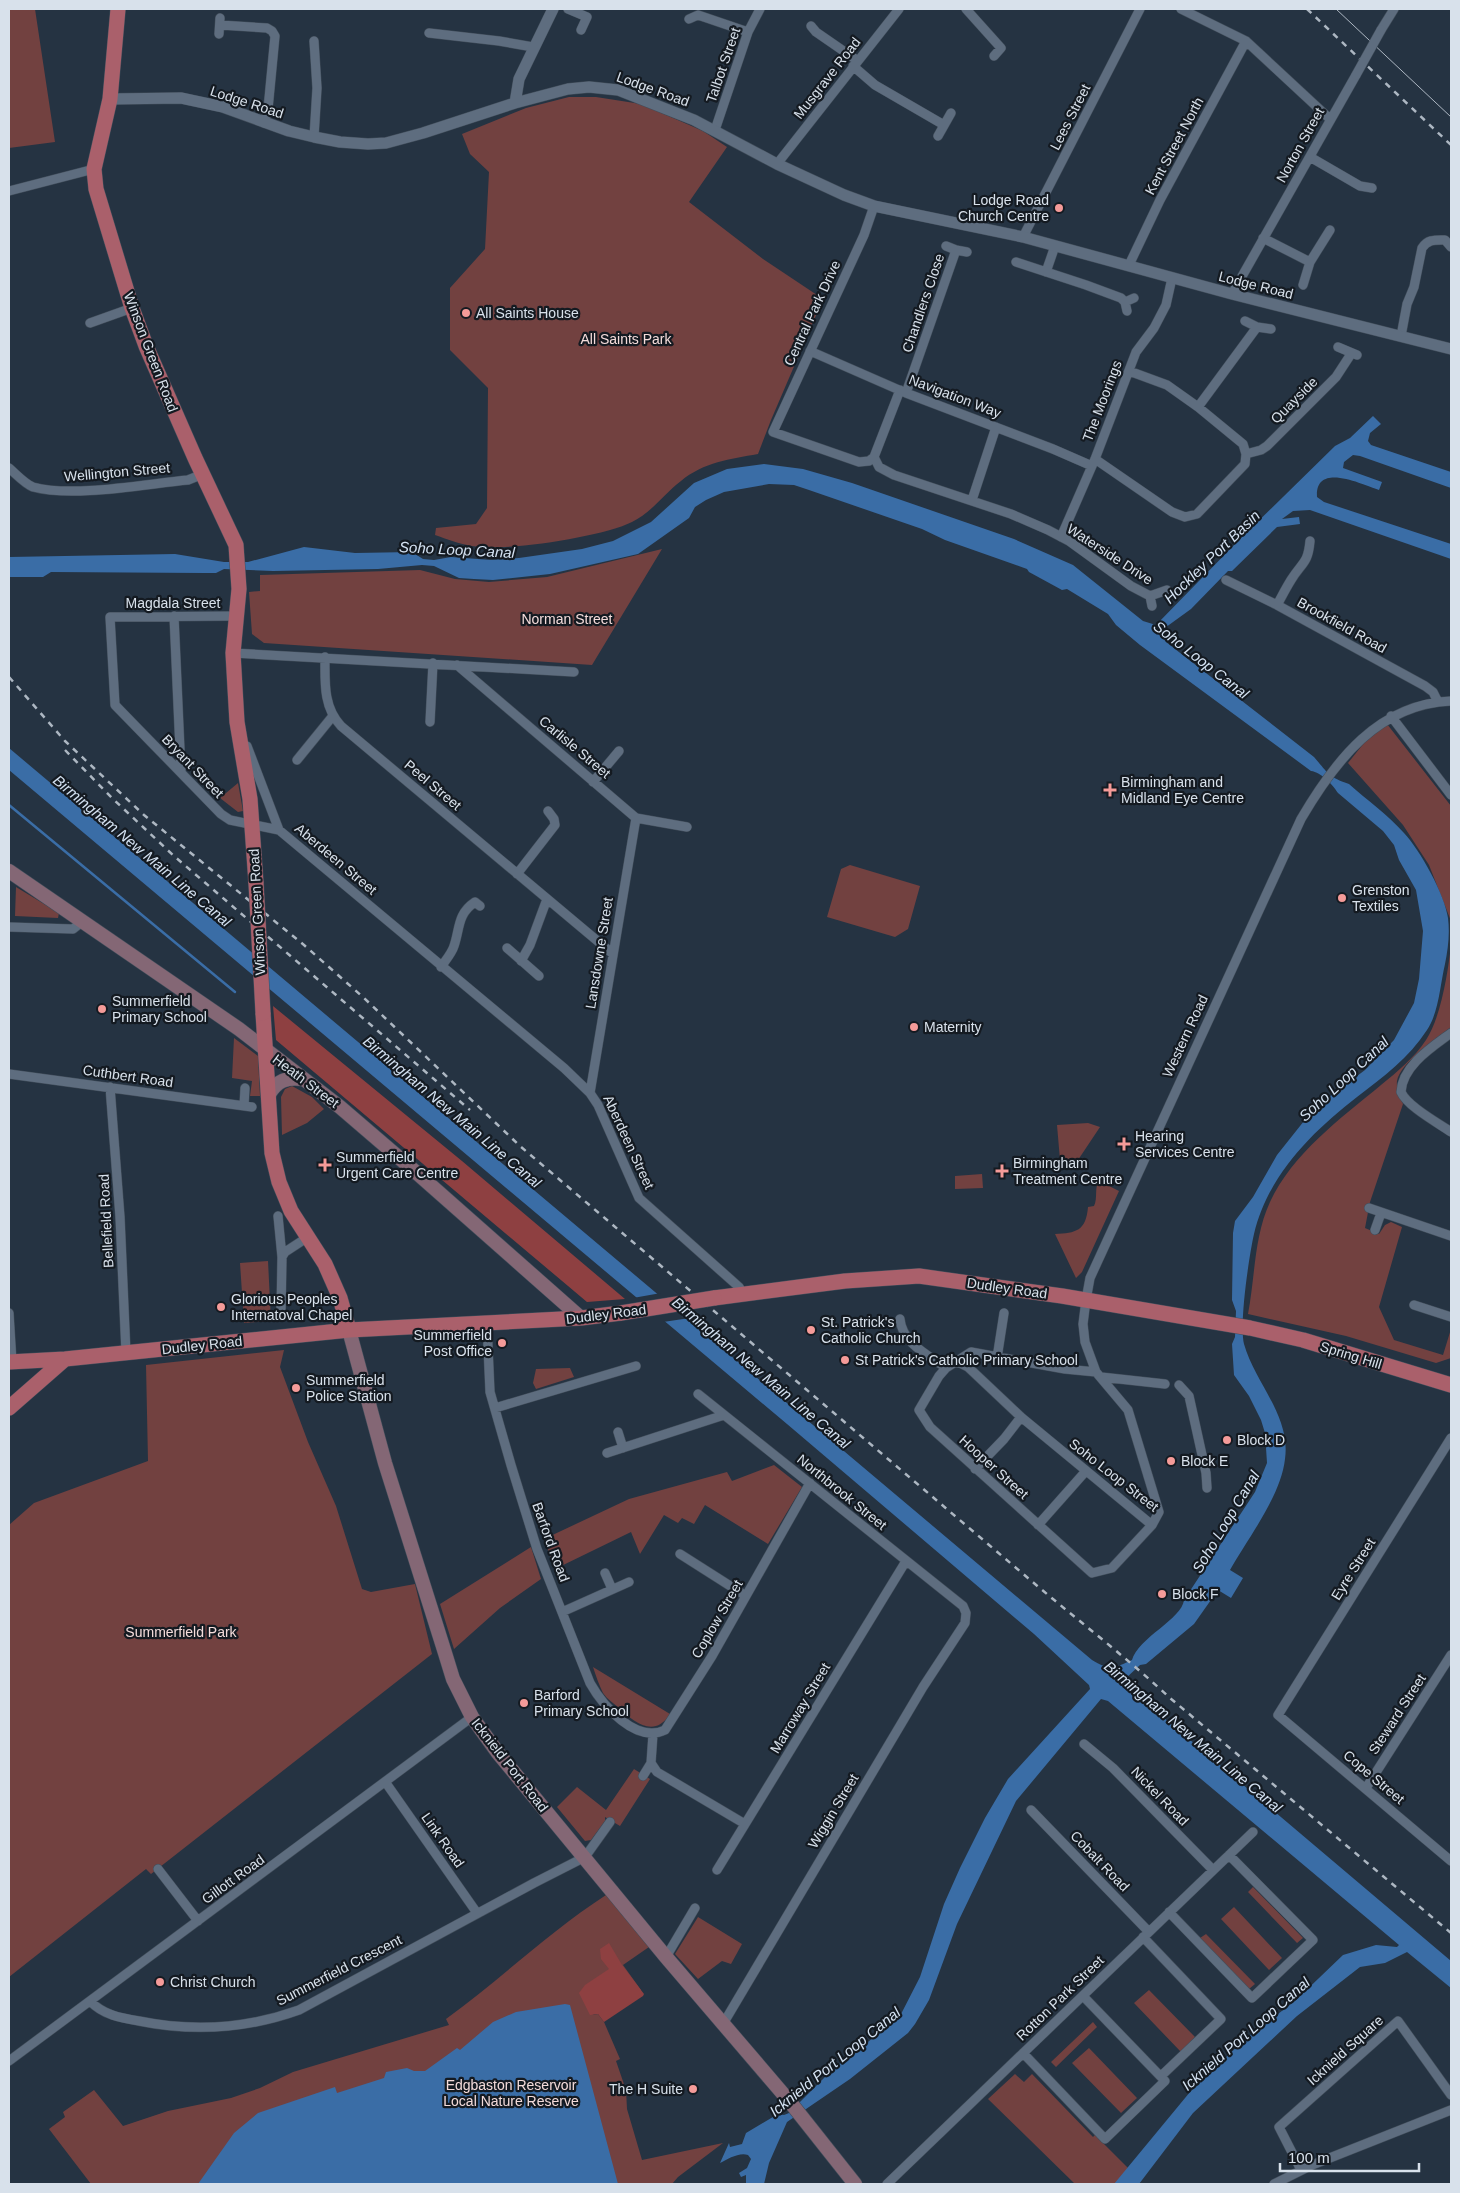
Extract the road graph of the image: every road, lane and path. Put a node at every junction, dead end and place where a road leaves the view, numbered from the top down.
1 (118, 9) edge
2 (553, 9) edge
3 (568, 9) edge
4 (760, 9) edge
5 (899, 9) edge
6 (966, 9) edge
7 (1140, 9) edge
8 (1182, 9) edge
9 (1394, 9) edge
10 (696, 14) edge
11 (219, 26) dead end
12 (581, 30) dead end
13 (748, 32) junction
14 (813, 32) dead end
15 (429, 33) dead end
16 (1246, 41) junction
17 (314, 42) dead end
18 (533, 47) junction
19 (994, 56) dead end
20 (856, 64) junction
21 (110, 99) junction
22 (515, 103) junction
23 (951, 113) dead end
24 (1330, 119) junction
25 (264, 123) junction
26 (944, 125) junction
27 (715, 130) junction
28 (938, 136) dead end
29 (314, 137) junction
30 (1310, 157) junction
31 (777, 164) junction
32 (94, 169) junction
33 (1372, 188) dead end
34 (9, 191) edge
35 (874, 206) junction
36 (1330, 230) dead end
37 (1022, 237) junction
38 (1263, 238) junction
39 (946, 246) dead end
40 (1055, 246) junction
41 (1451, 247) edge
42 (956, 250) junction
43 (967, 252) dead end
44 (1016, 262) dead end
45 (1310, 262) junction
46 (1128, 265) junction
47 (1046, 272) junction
48 (1172, 278) junction
49 (1302, 285) dead end
50 (1232, 294) junction
51 (1134, 298) dead end
52 (132, 308) junction
53 (1245, 321) dead end
54 (90, 323) dead end
55 (1257, 327) junction
56 (1271, 329) dead end
57 (1401, 336) junction
58 (1338, 347) dead end
59 (1451, 349) edge
60 (810, 351) junction
61 (1129, 370) junction
62 (903, 392) junction
63 (1198, 407) junction
64 (996, 427) junction
65 (1246, 454) junction
66 (874, 457) junction
67 (1093, 463) junction
68 (9, 468) edge
69 (203, 474) junction
70 (972, 500) junction
71 (1061, 537) junction
72 (1310, 541) dead end
73 (1226, 580) dead end
74 (1167, 590) dead end
75 (1150, 596) junction
76 (1277, 604) junction
77 (1152, 606) dead end
78 (174, 616) junction
79 (236, 616) junction
80 (233, 653) junction
81 (325, 657) junction
82 (433, 663) junction
83 (456, 665) junction
84 (574, 672) dead end
85 (1451, 701) edge
86 (1438, 702) junction
87 (123, 714) joint
88 (1391, 716) junction
89 (332, 717) junction
90 (238, 722) junction
91 (430, 722) dead end
92 (619, 751) dead end
93 (297, 760) dead end
94 (181, 772) junction
95 (593, 782) junction
96 (1451, 795) edge
97 (548, 811) dead end
98 (636, 818) junction
99 (252, 824) junction
100 (686, 827) dead end
101 (279, 830) junction
102 (9, 871) edge
103 (517, 874) junction
104 (547, 899) junction
105 (480, 906) dead end
106 (83, 921) junction
107 (9, 927) edge
108 (507, 948) dead end
109 (613, 954) junction
110 (521, 962) junction
111 (441, 967) junction
112 (539, 976) dead end
113 (1451, 1033) edge
114 (265, 1051) junction
115 (9, 1074) edge
116 (302, 1079) junction
117 (110, 1087) junction
118 (245, 1088) dead end
119 (590, 1093) junction
120 (268, 1094) junction
121 (1451, 1132) edge
122 (1369, 1208) dead end
123 (1381, 1213) junction
124 (278, 1216) dead end
125 (1375, 1230) dead end
126 (1451, 1236) edge
127 (308, 1237) junction
128 (282, 1258) junction
129 (742, 1294) junction
130 (1086, 1300) junction
131 (1414, 1305) dead end
132 (281, 1312) dead end
133 (9, 1313) edge
134 (1004, 1313) dead end
135 (1451, 1317) edge
136 (581, 1318) junction
137 (900, 1319) dead end
138 (487, 1324) junction
139 (1229, 1324) joint
140 (349, 1330) junction
141 (126, 1353) junction
142 (998, 1358) junction
143 (65, 1359) junction
144 (16, 1362) edge
145 (636, 1366) dead end
146 (949, 1366) junction
147 (1098, 1375) junction
148 (1165, 1384) dead end
149 (1180, 1386) dead end
150 (1451, 1386) edge
151 (698, 1394) dead end
152 (14, 1403) edge
153 (494, 1408) junction
154 (724, 1415) junction
155 (1021, 1417) junction
156 (618, 1432) dead end
157 (1451, 1438) edge
158 (623, 1448) junction
159 (607, 1453) dead end
160 (975, 1469) junction
161 (1085, 1472) junction
162 (810, 1483) junction
163 (1207, 1488) dead end
164 (1038, 1525) junction
165 (1152, 1525) junction
166 (680, 1554) dead end
167 (906, 1561) junction
168 (604, 1573) dead end
169 (629, 1582) dead end
170 (612, 1589) junction
171 (746, 1596) junction
172 (562, 1612) junction
173 (966, 1612) joint
174 (1451, 1655) edge
175 (1278, 1715) joint
176 (472, 1718) junction
177 (653, 1734) junction
178 (1084, 1744) dead end
179 (651, 1763) junction
180 (643, 1776) dead end
181 (386, 1783) junction
182 (1366, 1788) junction
183 (1031, 1810) dead end
184 (610, 1822) dead end
185 (745, 1824) junction
186 (1253, 1832) dead end
187 (1229, 1855) junction
188 (585, 1857) junction
189 (1451, 1860) edge
190 (158, 1869) dead end
191 (717, 1870) dead end
192 (1213, 1870) junction
193 (695, 1908) dead end
194 (1169, 1912) junction
195 (478, 1913) junction
196 (198, 1921) junction
197 (1146, 1934) junction
198 (666, 1957) junction
199 (1083, 1996) junction
200 (90, 2001) junction
201 (723, 2024) junction
202 (1023, 2053) junction
203 (9, 2059) edge
204 (1161, 2076) junction
205 (1451, 2095) edge
206 (1451, 2110) edge
207 (1301, 2170) junction
208 (855, 2184) edge
209 (887, 2184) edge
210 (1274, 2184) edge

1 - 21 main road, Winson Green Road
2 - 18 street
3 - 12 street
4 - 13 street, Talbot Street
5 - 20 street, Musgrave Road
6 - 19 street
7 - 37 street, Lees Street
8 - 16 street
9 - 24 street, Norton Street, bridge
10 - 13 street
11 - 25 street
13 - 27 street, Talbot Street
14 - 20 street
15 - 18 street
16 - 24 street
16 - 46 street, Kent Street North
17 - 29 street
18 - 22 street
20 - 26 street
20 - 31 street, Musgrave Road
21 - 25 street, Lodge Road
21 - 32 main road, Winson Green Road
22 - 27 street, Lodge Road
22 - 29 street, Lodge Road
23 - 26 street
24 - 30 street, Norton Street
25 - 29 street, Lodge Road
26 - 28 street
27 - 31 street, Lodge Road
30 - 33 street
30 - 38 street, Norton Street
31 - 35 street, Lodge Road
32 - 34 street
32 - 52 main road, Winson Green Road
35 - 37 street, Lodge Road
35 - 60 street, Central Park Drive
36 - 45 street
37 - 40 street, Lodge Road
38 - 45 street
38 - 50 street, Norton Street
39 - 42 street, Chandlers Close
40 - 46 street, Lodge Road
40 - 47 street
41 - 57 street
42 - 43 street, Chandlers Close
42 - 62 street, Chandlers Close
44 - 47 street
45 - 49 street
46 - 48 street, Lodge Road
47 - 51 street
48 - 50 street, Lodge Road
48 - 61 street, The Moorings
50 - 57 street, Lodge Road
52 - 54 street
52 - 69 main road, Winson Green Road
53 - 55 street
55 - 56 street
55 - 63 street
57 - 59 street, Lodge Road
58 - 65 street, Quayside
60 - 62 street, Navigation Way
60 - 66 street, Central Park Drive
61 - 63 street
61 - 67 street, The Moorings
62 - 64 street, Navigation Way
62 - 66 street
63 - 65 street
64 - 67 street, Navigation Way
64 - 70 street
65 - 67 street, Navigation Way
66 - 70 street, Waterside Drive
67 - 71 street, The Moorings
68 - 69 street, Wellington Street
69 - 79 main road, Winson Green Road
70 - 71 street, Waterside Drive
71 - 75 street, Waterside Drive
72 - 76 street
73 - 76 street, Brookfield Road
74 - 75 street, Waterside Drive
75 - 77 street, Waterside Drive
76 - 86 street, Brookfield Road
78 - 79 street, Magdala Street
78 - 87 street, Magdala Street
78 - 94 street
79 - 80 main road, Winson Green Road
80 - 81 street
80 - 90 main road, Winson Green Road
81 - 82 street
81 - 89 street
82 - 83 street
82 - 91 street
83 - 84 street
83 - 95 street, Carlisle Street
85 - 86 street, Western Road
86 - 88 street, Western Road
87 - 94 street, Bryant Street
88 - 96 street
88 - 130 street, Western Road
89 - 93 street
89 - 103 street, Peel Street
90 - 99 main road, Winson Green Road
90 - 101 street
92 - 95 street
94 - 99 street, Bryant Street
95 - 98 street, Carlisle Street
97 - 103 street
98 - 100 street, Carlisle Street
98 - 109 street, Lansdowne Street
99 - 101 street, Aberdeen Street
99 - 114 main road, Winson Green Road, bridge
101 - 111 street, Aberdeen Street
102 - 106 main road, Heath Street
103 - 104 street, Peel Street
104 - 109 street, Peel Street
104 - 110 street
105 - 111 street
106 - 107 street
106 - 114 main road, Heath Street
108 - 110 street
109 - 119 street, Lansdowne Street
110 - 112 street
111 - 119 street, Aberdeen Street
113 - 121 street
114 - 116 main road, Heath Street
114 - 120 main road, Winson Green Road
115 - 117 street, Cuthbert Road
116 - 120 main road
116 - 136 main road, Heath Street
117 - 118 street, Cuthbert Road
117 - 141 street, Bellefield Road
119 - 129 street, Aberdeen Street
120 - 127 main road, Winson Green Road
122 - 123 street
123 - 125 street
123 - 126 street
124 - 128 street
127 - 128 street
127 - 140 main road, Winson Green Road
128 - 132 street
129 - 130 main road, Dudley Road
129 - 136 main road, Dudley Road, bridge
130 - 139 main road, Dudley Road
130 - 147 street, Western Road
131 - 135 street
133 - 144 street
134 - 142 street
136 - 138 main road, Dudley Road
137 - 146 street
138 - 140 main road, Dudley Road
138 - 153 street, Barford Road
139 - 150 main road, Spring Hill
140 - 141 main road, Dudley Road
140 - 176 main road, Icknield Port Road
141 - 143 main road, Dudley Road
142 - 146 street
142 - 147 street
143 - 144 main road, Dudley Road
143 - 152 main road
144 - 152 main road
145 - 153 street
146 - 155 street, Soho Loop Street
146 - 160 street, Hooper Street
147 - 148 street
147 - 165 street, Soho Loop Street
149 - 163 street
151 - 154 street, Northbrook Street
153 - 172 street, Barford Road
154 - 158 street
154 - 162 street, Northbrook Street
155 - 160 street
155 - 161 street, Soho Loop Street
156 - 158 street
157 - 175 street, Eyre Street
158 - 159 street
160 - 164 street, Hooper Street
161 - 164 street
161 - 165 street, Soho Loop Street
162 - 167 street, Northbrook Street
162 - 171 street, Coplow Street
164 - 165 street, Hooper Street
166 - 171 street
167 - 173 street, Northbrook Street
167 - 185 street, Marroway Street
168 - 170 street
169 - 170 street
170 - 172 street
171 - 177 street, Coplow Street
172 - 177 street, Barford Road
173 - 201 street, Wiggin Street
174 - 182 street, Steward Street
175 - 182 street, Cope Street
176 - 181 street, Gillott Road
176 - 188 main road, Icknield Port Road
177 - 179 street
178 - 192 street, Nickel Road
179 - 180 street
179 - 185 street
181 - 195 street, Link Road
181 - 196 street, Gillott Road
182 - 189 street, Cope Street
183 - 197 street, Cobalt Road
184 - 188 street
185 - 191 street, Marroway Street
186 - 187 street, Rotton Park Street
187 - 192 street, Rotton Park Street
187 - 194 street
188 - 195 street, Summerfield Crescent
188 - 198 main road, Icknield Port Road
190 - 196 street
192 - 194 street, Rotton Park Street
193 - 198 street
194 - 197 street, Rotton Park Street
195 - 200 street, Summerfield Crescent
196 - 200 street, Gillott Road
197 - 199 street, Rotton Park Street
197 - 204 street, Cobalt Road
198 - 201 main road, Icknield Port Road
199 - 202 street, Rotton Park Street
199 - 204 street
200 - 203 street, Gillott Road
201 - 208 main road, Icknield Port Road
202 - 204 street
202 - 209 street, Rotton Park Street
205 - 207 street, Icknield Square
206 - 207 street
207 - 210 street

